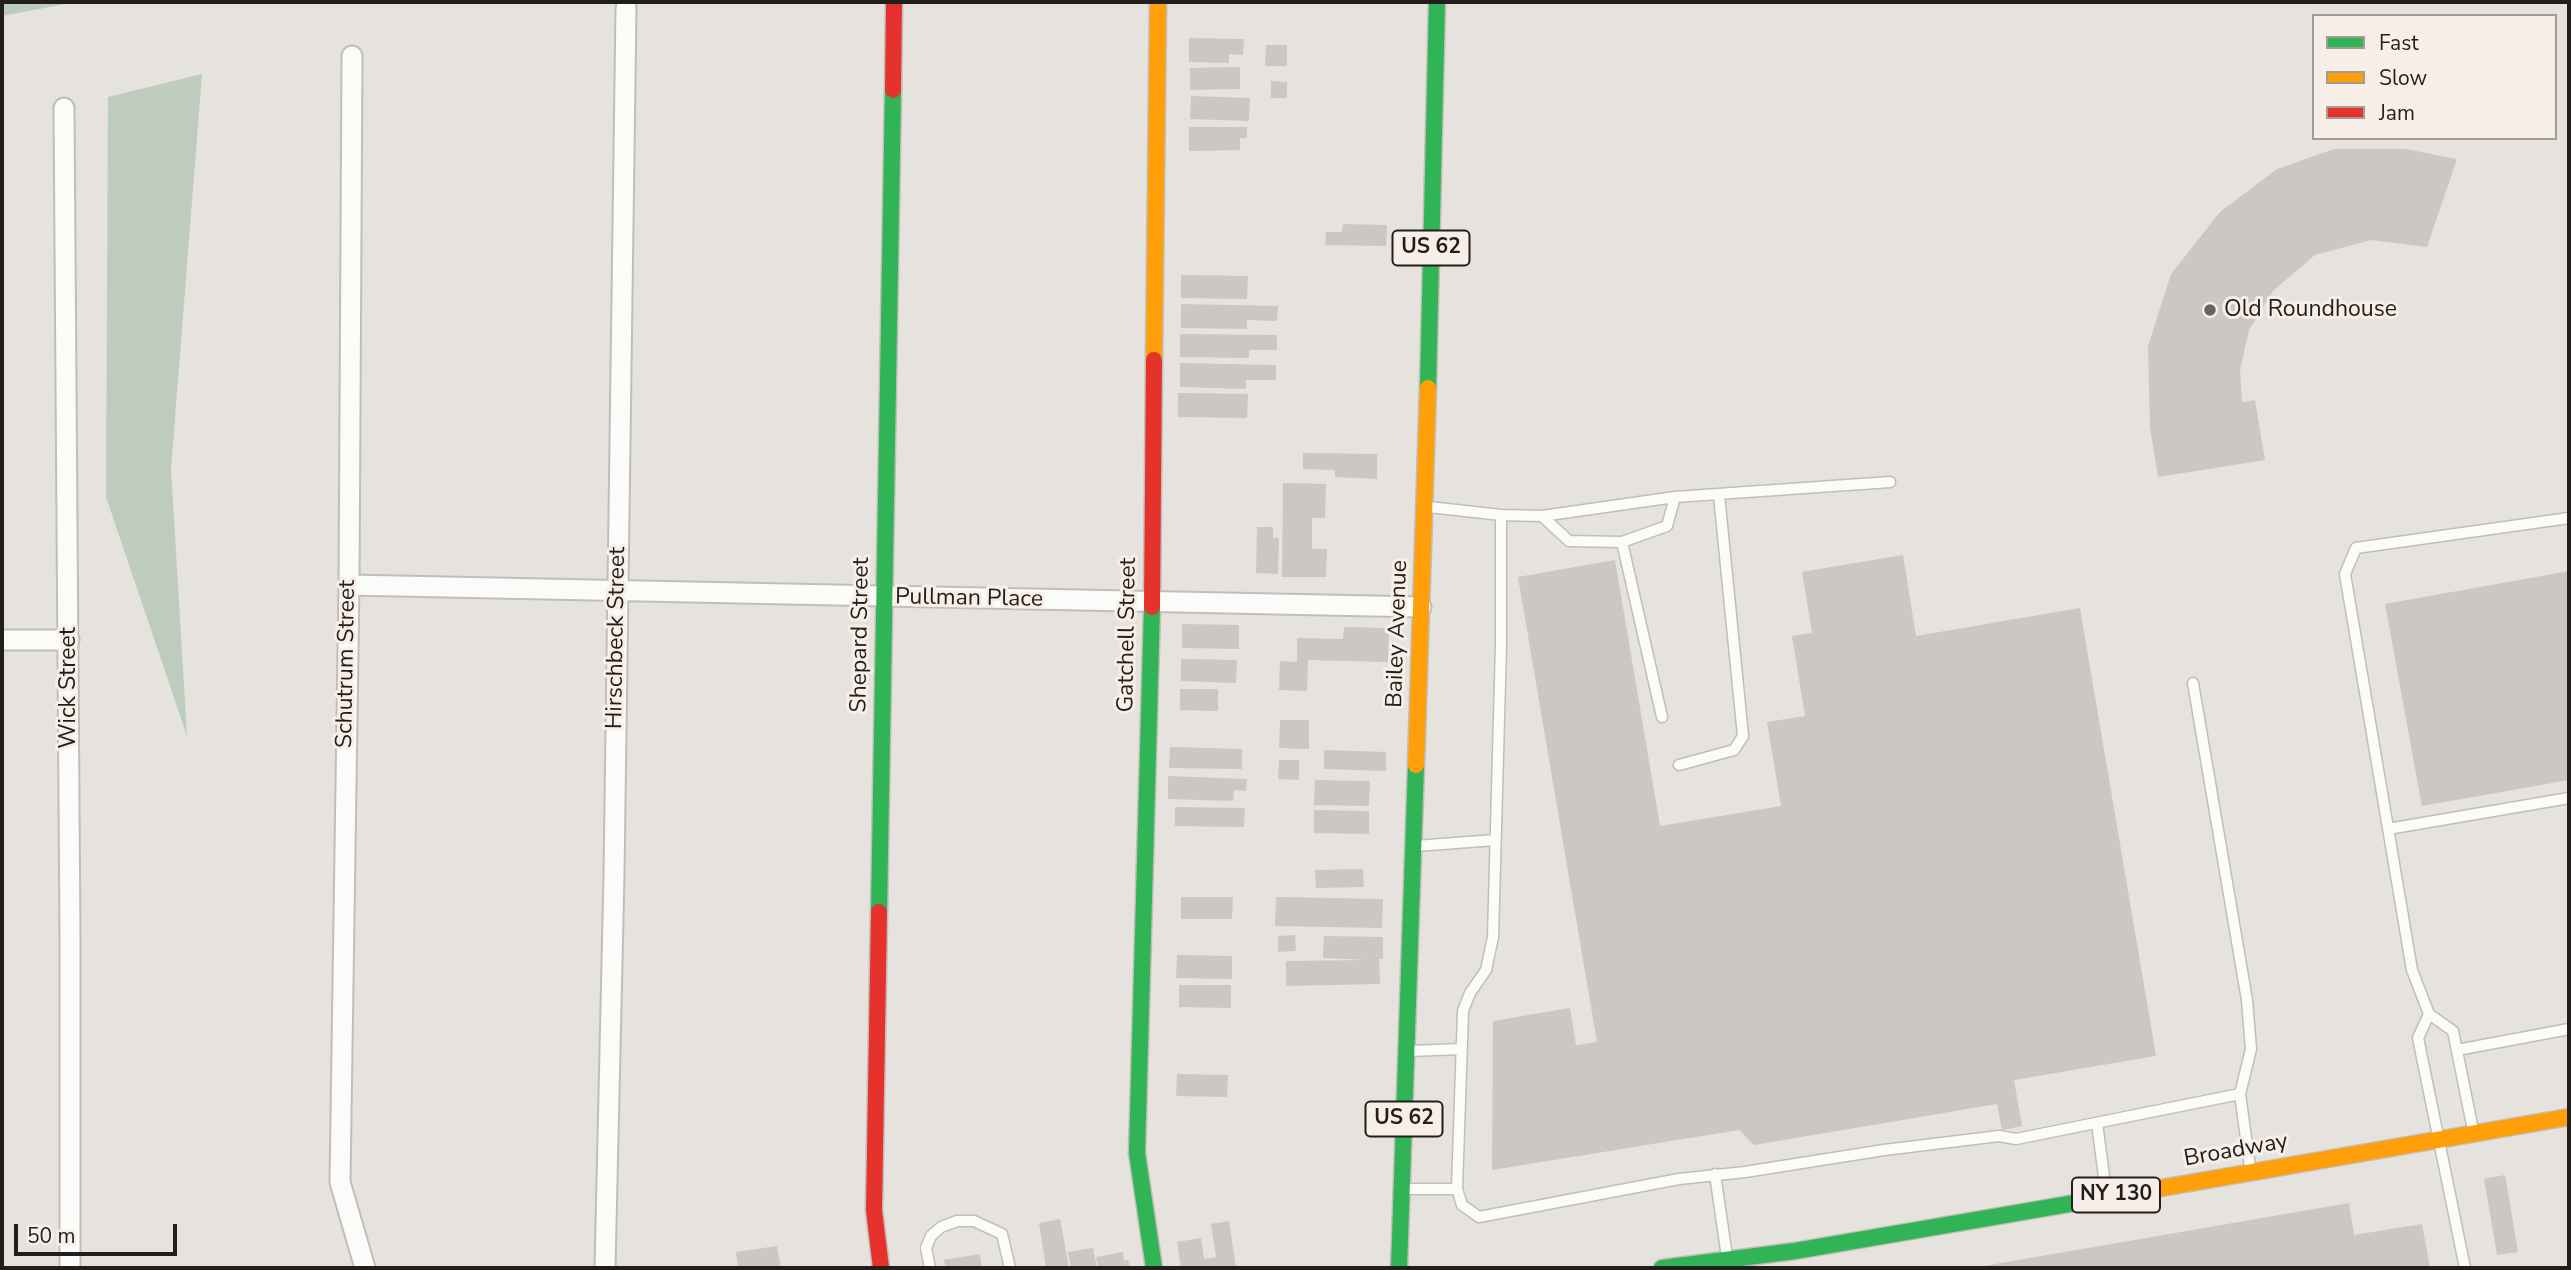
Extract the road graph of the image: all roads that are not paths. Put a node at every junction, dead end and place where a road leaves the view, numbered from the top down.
1 (894, 2) edge
2 (1158, 2) edge
3 (1437, 2) edge
4 (626, 8) dead end
5 (352, 57) dead end
6 (64, 108) dead end
7 (1890, 482) dead end
8 (1719, 495) junction
9 (1675, 497) junction
10 (1425, 507) junction
11 (1501, 515) junction
12 (1542, 516) junction
13 (2569, 518) edge
14 (1622, 542) junction
15 (349, 585) junction
16 (618, 593) junction
17 (885, 598) junction
18 (1152, 603) junction
19 (1421, 607) junction
20 (2, 640) edge
21 (69, 640) junction
22 (2193, 682) dead end
23 (1662, 717) dead end
24 (1679, 765) dead end
25 (2569, 797) edge
26 (2388, 829) junction
27 (1495, 840) junction
28 (1413, 846) junction
29 (2429, 1014) junction
30 (2569, 1029) edge
31 (1461, 1049) junction
32 (2457, 1050) junction
33 (1406, 1051) junction
34 (2240, 1094) junction
35 (2569, 1117) edge
36 (2097, 1123) junction
37 (2474, 1134) junction
38 (2438, 1140) junction
39 (2250, 1172) junction
40 (1715, 1174) junction
41 (1402, 1189) junction
42 (1457, 1189) junction
43 (2107, 1197) junction
44 (1727, 1259) junction
45 (70, 1268) edge
46 (365, 1268) edge
47 (605, 1268) edge
48 (881, 1268) edge
49 (930, 1268) edge
50 (1010, 1268) edge
51 (1154, 1268) edge
52 (1399, 1268) edge
53 (1666, 1268) edge
54 (2465, 1268) edge

1 - 17 street, Shepard Street
2 - 18 street, Gatchell Street
3 - 10 street, Bailey Avenue / US 62
4 - 16 street, Hirschbeck Street
5 - 15 street, Schutrum Street
6 - 21 street, Wick Street
7 - 8 lane
8 - 9 lane
8 - 24 lane
9 - 12 lane
9 - 14 lane
10 - 11 lane
10 - 19 street, Bailey Avenue / US 62
11 - 12 lane
11 - 27 lane
12 - 14 lane
13 - 26 lane
14 - 23 lane
15 - 16 street, Pullman Place
15 - 46 street, Schutrum Street
16 - 17 street, Pullman Place
16 - 47 street, Hirschbeck Street
17 - 18 street, Pullman Place
17 - 48 street, Shepard Street
18 - 19 street, Pullman Place
18 - 51 street, Gatchell Street
19 - 28 street, Bailey Avenue / US 62
20 - 21 street
21 - 45 street, Wick Street
22 - 34 lane
25 - 26 lane
26 - 29 lane
27 - 28 lane
27 - 31 lane
28 - 33 street, Bailey Avenue / US 62
29 - 32 lane
29 - 38 lane
30 - 32 lane
31 - 33 lane
31 - 42 lane
32 - 37 lane
33 - 41 street, Bailey Avenue / US 62
34 - 36 lane
34 - 39 lane
35 - 37 street, Broadway / NY 130
36 - 40 lane
36 - 43 lane
37 - 38 street, Broadway / NY 130
38 - 39 street, Broadway / NY 130
38 - 54 lane
39 - 43 street, Broadway / NY 130
40 - 42 lane
40 - 44 lane
41 - 42 lane
41 - 52 street, Bailey Avenue / US 62
43 - 44 street, Broadway / NY 130
44 - 53 street, Broadway / NY 130
49 - 50 lane

